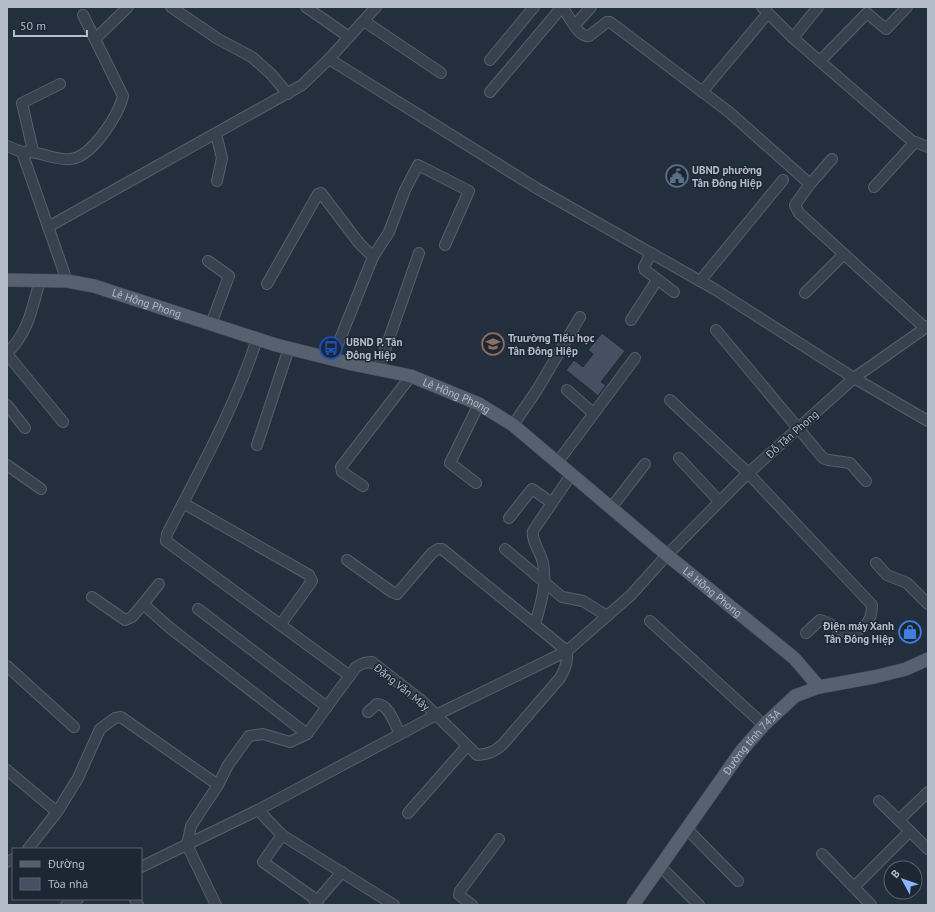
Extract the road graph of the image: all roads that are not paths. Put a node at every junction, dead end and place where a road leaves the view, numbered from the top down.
1 (171, 7) edge
2 (306, 7) edge
3 (376, 7) edge
4 (534, 7) edge
5 (562, 7) edge
6 (592, 7) edge
7 (818, 7) edge
8 (907, 7) edge
9 (126, 8) edge
10 (765, 10) edge
11 (83, 15) dead end
12 (364, 21) junction
13 (575, 25) junction
14 (349, 37) junction
15 (793, 38) junction
16 (95, 39) junction
17 (329, 59) junction
18 (490, 60) dead end
19 (820, 61) junction
20 (441, 73) dead end
21 (60, 84) dead end
22 (490, 92) dead end
23 (702, 92) junction
24 (288, 94) junction
25 (216, 134) junction
26 (914, 142) junction
27 (7, 146) edge
28 (928, 147) edge
29 (28, 151) junction
30 (832, 159) dead end
31 (783, 180) dead end
32 (217, 181) dead end
33 (810, 184) junction
34 (874, 187) dead end
35 (48, 228) junction
36 (445, 245) dead end
37 (651, 252) junction
38 (419, 253) dead end
39 (844, 254) junction
40 (373, 257) junction
41 (208, 261) dead end
42 (7, 280) edge
43 (40, 280) junction
44 (657, 280) junction
45 (67, 281) junction
46 (700, 281) junction
47 (267, 284) dead end
48 (674, 292) dead end
49 (805, 293) dead end
50 (580, 317) dead end
51 (630, 320) dead end
52 (211, 324) junction
53 (927, 327) edge
54 (716, 330) dead end
55 (257, 339) junction
56 (289, 348) junction
57 (7, 353) edge
58 (635, 358) dead end
59 (332, 359) junction
60 (378, 370) junction
61 (411, 376) junction
62 (854, 378) junction
63 (567, 390) dead end
64 (670, 400) dead end
65 (479, 404) junction
66 (7, 405) edge
67 (593, 413) junction
68 (928, 420) edge
69 (63, 422) dead end
70 (513, 425) junction
71 (25, 428) dead end
72 (797, 429) junction
73 (256, 445) dead end
74 (679, 458) dead end
75 (557, 463) junction
76 (645, 464) dead end
77 (7, 465) edge
78 (748, 473) junction
79 (571, 475) junction
80 (866, 481) dead end
81 (476, 483) dead end
82 (363, 486) dead end
83 (41, 489) dead end
84 (719, 501) junction
85 (183, 503) junction
86 (552, 503) junction
87 (611, 508) junction
88 (509, 518) dead end
89 (505, 549) dead end
90 (666, 555) junction
91 (347, 560) dead end
92 (876, 563) dead end
93 (545, 582) junction
94 (159, 584) dead end
95 (92, 597) dead end
96 (143, 604) junction
97 (928, 604) edge
98 (198, 610) dead end
99 (607, 616) junction
100 (650, 621) dead end
101 (281, 624) junction
102 (535, 624) junction
103 (806, 633) dead end
104 (567, 651) junction
105 (928, 659) edge
106 (7, 666) edge
107 (350, 676) junction
108 (819, 687) junction
109 (327, 707) junction
110 (368, 712) dead end
111 (436, 715) junction
112 (764, 725) junction
113 (74, 727) dead end
114 (307, 734) junction
115 (400, 734) junction
116 (467, 746) junction
117 (7, 770) edge
118 (218, 785) junction
119 (928, 792) edge
120 (879, 801) dead end
121 (258, 810) junction
122 (57, 812) junction
123 (408, 813) dead end
124 (899, 820) junction
125 (687, 830) junction
126 (910, 831) junction
127 (282, 835) junction
128 (499, 839) dead end
129 (187, 845) junction
130 (29, 848) edge
131 (928, 848) edge
132 (822, 854) dead end
133 (660, 866) junction
134 (142, 867) edge
135 (342, 872) junction
136 (738, 881) dead end
137 (854, 887) junction
138 (76, 900) edge
139 (317, 904) edge
140 (66, 905) edge
141 (216, 905) edge
142 (394, 905) edge
143 (472, 905) edge
144 (633, 905) edge
145 (699, 905) edge
146 (871, 905) edge

1 - 24 street
2 - 14 street
3 - 12 street
4 - 18 street
5 - 13 street
5 - 22 street
6 - 13 street
7 - 15 street
8 - 19 street
9 - 16 street
10 - 15 street
10 - 23 street
11 - 16 street
12 - 14 street
12 - 20 street
13 - 23 street
14 - 17 street
15 - 19 street
16 - 29 street
17 - 24 street
17 - 37 street
19 - 26 street
21 - 29 street
23 - 33 street
24 - 25 street
25 - 32 street
25 - 35 street
26 - 28 street
26 - 34 street
27 - 29 street
29 - 35 street
30 - 33 street
31 - 46 street
33 - 39 street
35 - 45 street
36 - 40 street
37 - 44 street
37 - 46 street
38 - 60 street
39 - 49 street
39 - 53 street
40 - 47 street
40 - 59 street
41 - 52 street
42 - 43 main road, Lê Hồng Phong
43 - 45 main road, Lê Hồng Phong
43 - 57 street
44 - 48 street
44 - 51 street
45 - 52 main road, Lê Hồng Phong
46 - 62 street
50 - 70 street
52 - 55 main road, Lê Hồng Phong
53 - 62 street, Đỗ Tấn Phong
54 - 72 street
55 - 56 main road, Lê Hồng Phong
55 - 85 street
56 - 59 main road, Lê Hồng Phong
56 - 73 street
57 - 69 street
58 - 67 street
59 - 60 main road, Lê Hồng Phong
60 - 61 main road, Lê Hồng Phong
61 - 65 main road, Lê Hồng Phong
61 - 82 street
62 - 68 street
62 - 72 street, Đỗ Tấn Phong
63 - 67 street
64 - 78 street
65 - 70 main road, Lê Hồng Phong
65 - 81 street
66 - 71 street
67 - 75 street
70 - 75 main road, Lê Hồng Phong
72 - 78 street, Đỗ Tấn Phong
72 - 80 street
74 - 84 street
75 - 79 main road, Lê Hồng Phong
76 - 87 street
77 - 83 street
78 - 84 street, Đỗ Tấn Phong
78 - 103 street
79 - 86 street
79 - 87 main road, Lê Hồng Phong
84 - 90 street, Đỗ Tấn Phong
85 - 101 street
85 - 101 street
86 - 88 street
86 - 93 street
87 - 90 main road, Lê Hồng Phong
89 - 93 street
90 - 99 street
90 - 108 main road, Lê Hồng Phong
91 - 102 street
92 - 97 street
93 - 99 street
93 - 102 street
94 - 96 street
95 - 96 street
96 - 114 street
98 - 109 street
99 - 104 street
100 - 112 street
101 - 107 street
102 - 104 street
104 - 111 street
104 - 116 street, Đặng Văn Mây
105 - 108 main road, Đường tỉnh 743A
106 - 113 street
107 - 109 street, Đặng Văn Mây
107 - 111 street, Đặng Văn Mây
108 - 112 main road, Đường tỉnh 743A
109 - 114 street, Đặng Văn Mây
110 - 115 street
111 - 115 street
111 - 116 street, Đặng Văn Mây
112 - 125 main road, Đường tỉnh 743A
114 - 118 street
115 - 121 street
116 - 123 street
117 - 122 street
118 - 122 street
118 - 129 street
119 - 124 street
120 - 124 street
121 - 127 street
121 - 129 street
122 - 130 street
124 - 126 street
125 - 133 main road, Đường tỉnh 743A
125 - 136 street
126 - 131 street
126 - 137 street
127 - 135 street
127 - 139 street
128 - 143 street
129 - 134 street
129 - 141 street
132 - 137 street
133 - 144 main road, Đường tỉnh 743A
133 - 145 street
135 - 139 street
135 - 142 street
137 - 146 street
138 - 140 street

